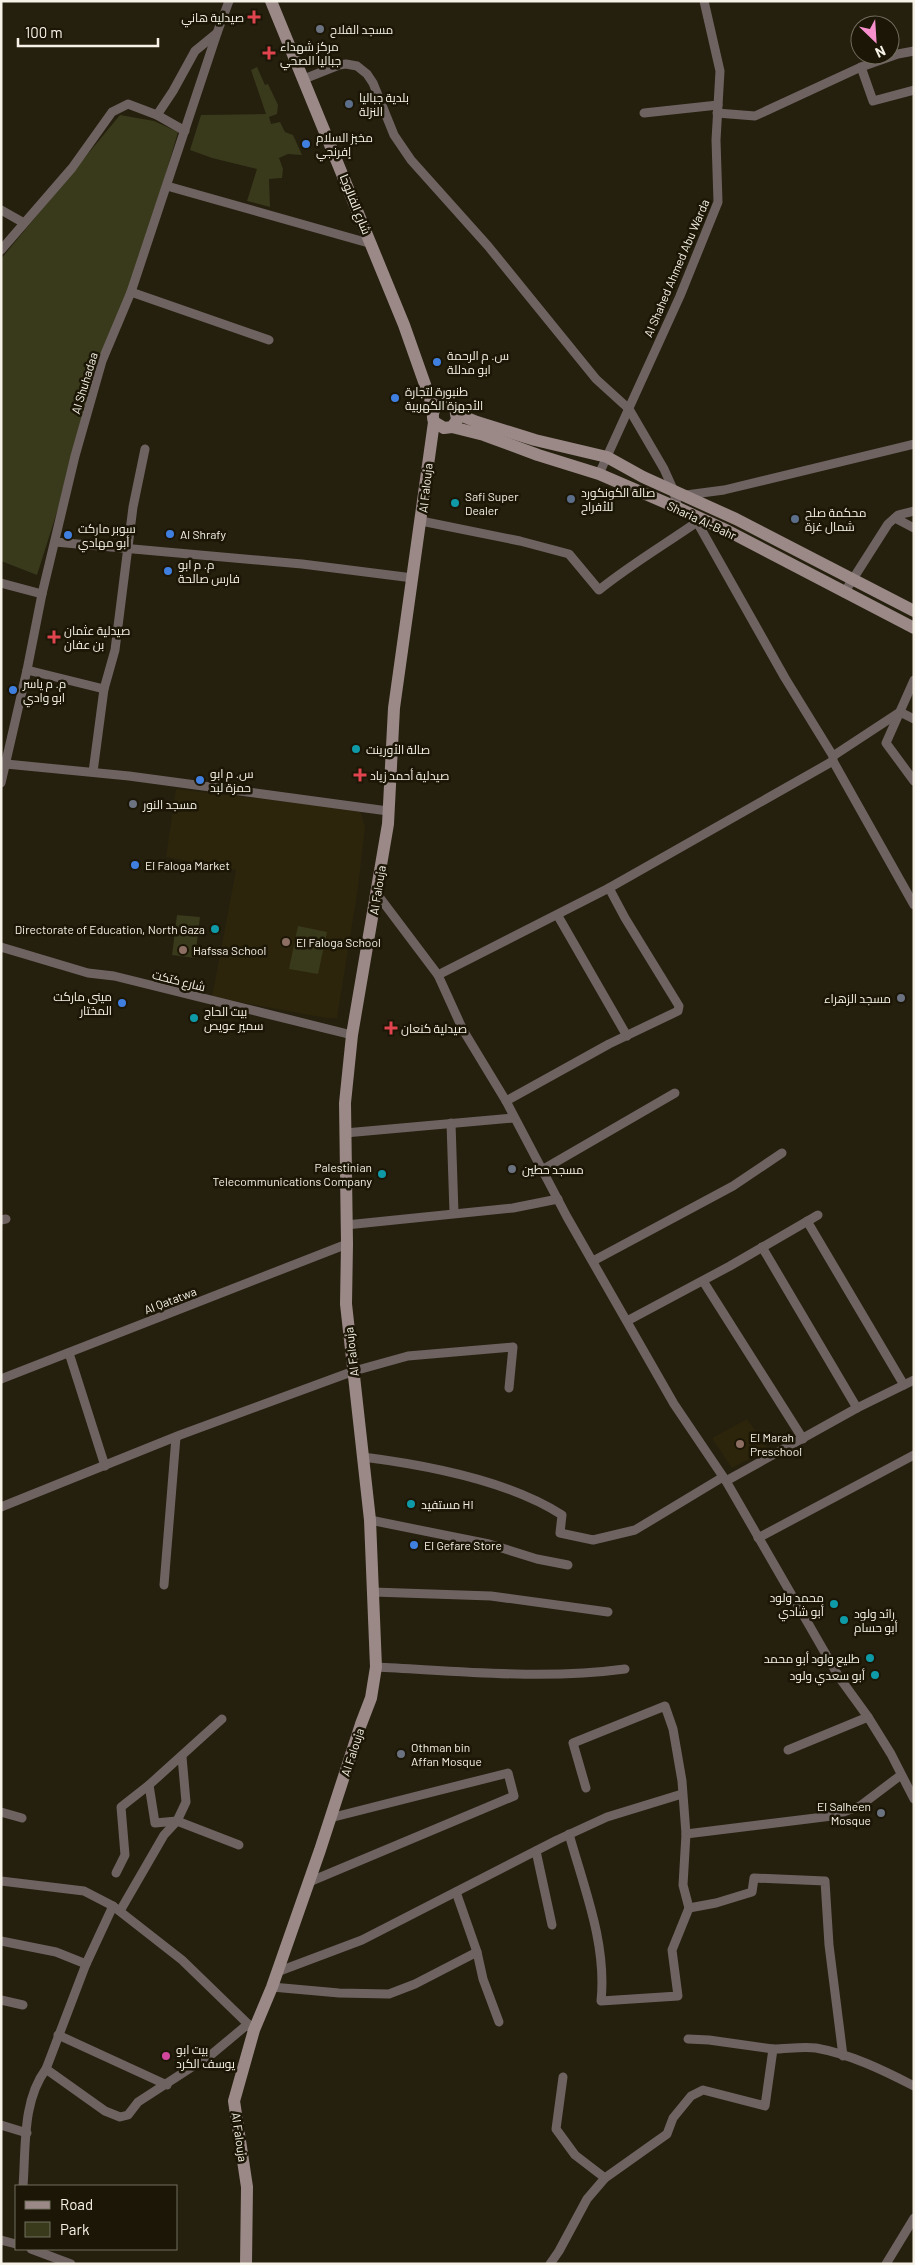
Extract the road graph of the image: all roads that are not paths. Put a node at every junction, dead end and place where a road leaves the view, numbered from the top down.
1 (229, 1) edge
2 (704, 1) edge
3 (272, 2) edge
4 (217, 33) junction
5 (914, 51) edge
6 (861, 67) junction
7 (304, 79) junction
8 (914, 90) edge
9 (717, 109) junction
10 (644, 113) dead end
11 (157, 115) junction
12 (184, 131) junction
13 (167, 186) junction
14 (1, 210) edge
15 (24, 223) junction
16 (372, 244) junction
17 (1, 250) edge
18 (131, 292) junction
19 (269, 340) dead end
20 (629, 409) junction
21 (457, 412) junction
22 (434, 416) junction
23 (452, 426) junction
24 (914, 444) edge
25 (145, 449) dead end
26 (606, 457) junction
27 (599, 474) junction
28 (673, 489) junction
29 (686, 495) junction
30 (678, 508) junction
31 (914, 511) edge
32 (895, 518) junction
33 (698, 520) junction
34 (421, 521) junction
35 (914, 528) edge
36 (55, 542) junction
37 (128, 550) junction
38 (413, 578) junction
39 (853, 580) junction
40 (1, 583) edge
41 (844, 593) junction
42 (42, 594) junction
43 (914, 611) edge
44 (914, 628) edge
45 (27, 670) junction
46 (914, 680) edge
47 (104, 689) junction
48 (900, 712) junction
49 (914, 719) edge
50 (833, 759) junction
51 (6, 764) junction
52 (93, 772) junction
53 (914, 782) edge
54 (1, 783) edge
55 (388, 811) junction
56 (609, 888) junction
57 (377, 894) junction
58 (914, 905) edge
59 (558, 916) dead end
60 (1, 947) edge
61 (438, 975) junction
62 (352, 1035) junction
63 (627, 1036) junction
64 (675, 1093) dead end
65 (506, 1100) junction
66 (514, 1118) junction
67 (451, 1124) junction
68 (345, 1133) junction
69 (782, 1153) dead end
70 (542, 1170) junction
71 (558, 1199) junction
72 (454, 1213) junction
73 (818, 1215) dead end
74 (807, 1221) junction
75 (346, 1225) junction
76 (347, 1244) junction
77 (762, 1247) junction
78 (592, 1261) junction
79 (702, 1280) junction
80 (627, 1322) junction
81 (69, 1353) junction
82 (354, 1371) junction
83 (1, 1379) edge
84 (914, 1380) edge
85 (904, 1385) junction
86 (509, 1388) dead end
87 (857, 1408) junction
88 (176, 1437) junction
89 (803, 1439) junction
90 (914, 1455) edge
91 (363, 1457) junction
92 (105, 1466) junction
93 (725, 1479) junction
94 (1, 1507) edge
95 (370, 1520) junction
96 (758, 1538) junction
97 (568, 1565) dead end
98 (164, 1585) dead end
99 (374, 1592) junction
100 (608, 1612) dead end
101 (376, 1667) junction
102 (624, 1669) dead end
103 (868, 1718) junction
104 (222, 1719) dead end
105 (788, 1750) dead end
106 (182, 1757) junction
107 (901, 1775) junction
108 (150, 1785) junction
109 (586, 1788) dead end
110 (682, 1794) junction
111 (914, 1799) edge
112 (1, 1812) edge
113 (22, 1818) dead end
114 (330, 1818) junction
115 (177, 1820) junction
116 (569, 1834) junction
117 (686, 1834) junction
118 (239, 1845) dead end
119 (536, 1851) junction
120 (116, 1873) dead end
121 (1, 1881) edge
122 (309, 1882) junction
123 (456, 1892) junction
124 (116, 1908) junction
125 (688, 1908) junction
126 (552, 1925) dead end
127 (1, 1941) edge
128 (477, 1952) junction
129 (86, 1964) junction
130 (277, 1972) junction
131 (272, 1988) junction
132 (1, 2000) edge
133 (24, 2005) dead end
134 (499, 2022) dead end
135 (251, 2027) junction
136 (58, 2034) junction
137 (688, 2039) dead end
138 (773, 2050) junction
139 (843, 2056) junction
140 (46, 2069) junction
141 (564, 2077) dead end
142 (167, 2084) junction
143 (914, 2086) edge
144 (1, 2125) edge
145 (27, 2133) junction
146 (605, 2178) junction
147 (23, 2185) edge
148 (914, 2218) edge
149 (1, 2240) edge
150 (15, 2244) edge
151 (33, 2250) edge
152 (72, 2264) edge
153 (246, 2264) edge
154 (550, 2264) edge
155 (886, 2264) edge

1 - 4 street, Al Shuhadaa
2 - 9 street, Al Shahed Ahmed Abu Warda
3 - 7 main road, شارع الفالوجا
4 - 11 street
4 - 12 street, Al Shuhadaa
5 - 6 street
6 - 8 street
6 - 9 street
7 - 16 main road, شارع الفالوجا
7 - 20 street
9 - 10 street
9 - 20 street, Al Shahed Ahmed Abu Warda
11 - 12 street
11 - 15 street
12 - 13 street, Al Shuhadaa
13 - 16 street
13 - 18 street, Al Shuhadaa
14 - 15 street
15 - 17 street
16 - 22 main road, شارع الفالوجا
18 - 19 street
18 - 36 street, Al Shuhadaa
20 - 26 street, Al Shahed Ahmed Abu Warda
20 - 28 street
21 - 22 main road
21 - 23 main road
21 - 26 main road, Sharia Al-Bahr
22 - 23 main road
22 - 34 main road, Al Falouja
23 - 27 main road, Sharia Al-Bahr
24 - 29 street
25 - 37 street
26 - 27 street, Al Shahed Ahmed Abu Warda
26 - 28 main road, Sharia Al-Bahr
27 - 30 main road, Sharia Al-Bahr
28 - 29 main road, Sharia Al-Bahr
28 - 30 street
29 - 39 main road, Sharia Al-Bahr
30 - 33 main road, Sharia Al-Bahr
31 - 32 street
32 - 35 street
32 - 39 street
33 - 34 street
33 - 41 main road, Sharia Al-Bahr
33 - 50 street
34 - 38 main road, Al Falouja
36 - 37 street
36 - 42 street, Al Shuhadaa
37 - 38 street
37 - 47 street
38 - 55 main road, Al Falouja
39 - 41 street
39 - 43 main road, Sharia Al-Bahr
40 - 42 street
41 - 44 main road, Sharia Al-Bahr
42 - 45 street, Al Shuhadaa
45 - 47 street
45 - 51 street, Al Shuhadaa
46 - 48 street
47 - 52 street
48 - 49 street
48 - 50 street
48 - 53 street
50 - 56 street
50 - 58 street
51 - 52 street
51 - 54 street, Al Shuhadaa
52 - 55 street
55 - 57 main road, Al Falouja
56 - 61 street
56 - 63 street
57 - 61 street
57 - 62 main road, Al Falouja
59 - 63 street
60 - 62 street, شارع كتكت
61 - 65 street
62 - 68 main road, Al Falouja
63 - 65 street
64 - 70 street
65 - 66 street
66 - 67 street
66 - 70 street
67 - 68 street
67 - 72 street
68 - 75 main road, Al Falouja
69 - 78 street
70 - 71 street
71 - 72 street
71 - 78 street
72 - 75 street
73 - 74 street
74 - 77 street
74 - 85 street
75 - 76 main road, Al Falouja
76 - 81 street, Al Qatatwa
76 - 82 main road, Al Falouja
77 - 79 street
77 - 87 street
78 - 80 street
79 - 80 street
79 - 89 street
80 - 93 street
81 - 83 street, Al Qatatwa
81 - 92 street
82 - 86 street
82 - 88 street
82 - 91 main road, Al Falouja
84 - 85 street
85 - 87 street
87 - 89 street
88 - 92 street
88 - 98 street
89 - 93 street
90 - 96 street
91 - 93 street
91 - 95 main road, Al Falouja
92 - 94 street
93 - 96 street
95 - 97 street
95 - 99 main road, Al Falouja
96 - 103 street
99 - 100 street
99 - 101 main road, Al Falouja
101 - 102 street
101 - 114 main road, Al Falouja
103 - 105 street
103 - 107 street
104 - 106 street
106 - 108 street
106 - 115 street
107 - 111 street
107 - 117 street
108 - 115 street
108 - 120 street
109 - 110 street
110 - 116 street
110 - 117 street
112 - 113 street
114 - 122 main road, Al Falouja
114 - 122 street
115 - 118 street
115 - 124 street
116 - 119 street
116 - 125 street
117 - 125 street
119 - 123 street
119 - 126 street
121 - 124 street
122 - 130 main road, Al Falouja
123 - 128 street
123 - 130 street
124 - 129 street
124 - 135 street
125 - 139 street
127 - 129 street
128 - 131 street
128 - 134 street
129 - 136 street
130 - 131 main road, Al Falouja
131 - 135 main road, Al Falouja
132 - 133 street
135 - 142 street
135 - 153 main road, Al Falouja
136 - 140 street
136 - 142 street
137 - 138 street
138 - 139 street
138 - 146 street
139 - 143 street
140 - 142 street
140 - 145 street
141 - 146 street
144 - 145 street
145 - 147 street
146 - 154 street
148 - 155 street
149 - 150 street
151 - 152 street

